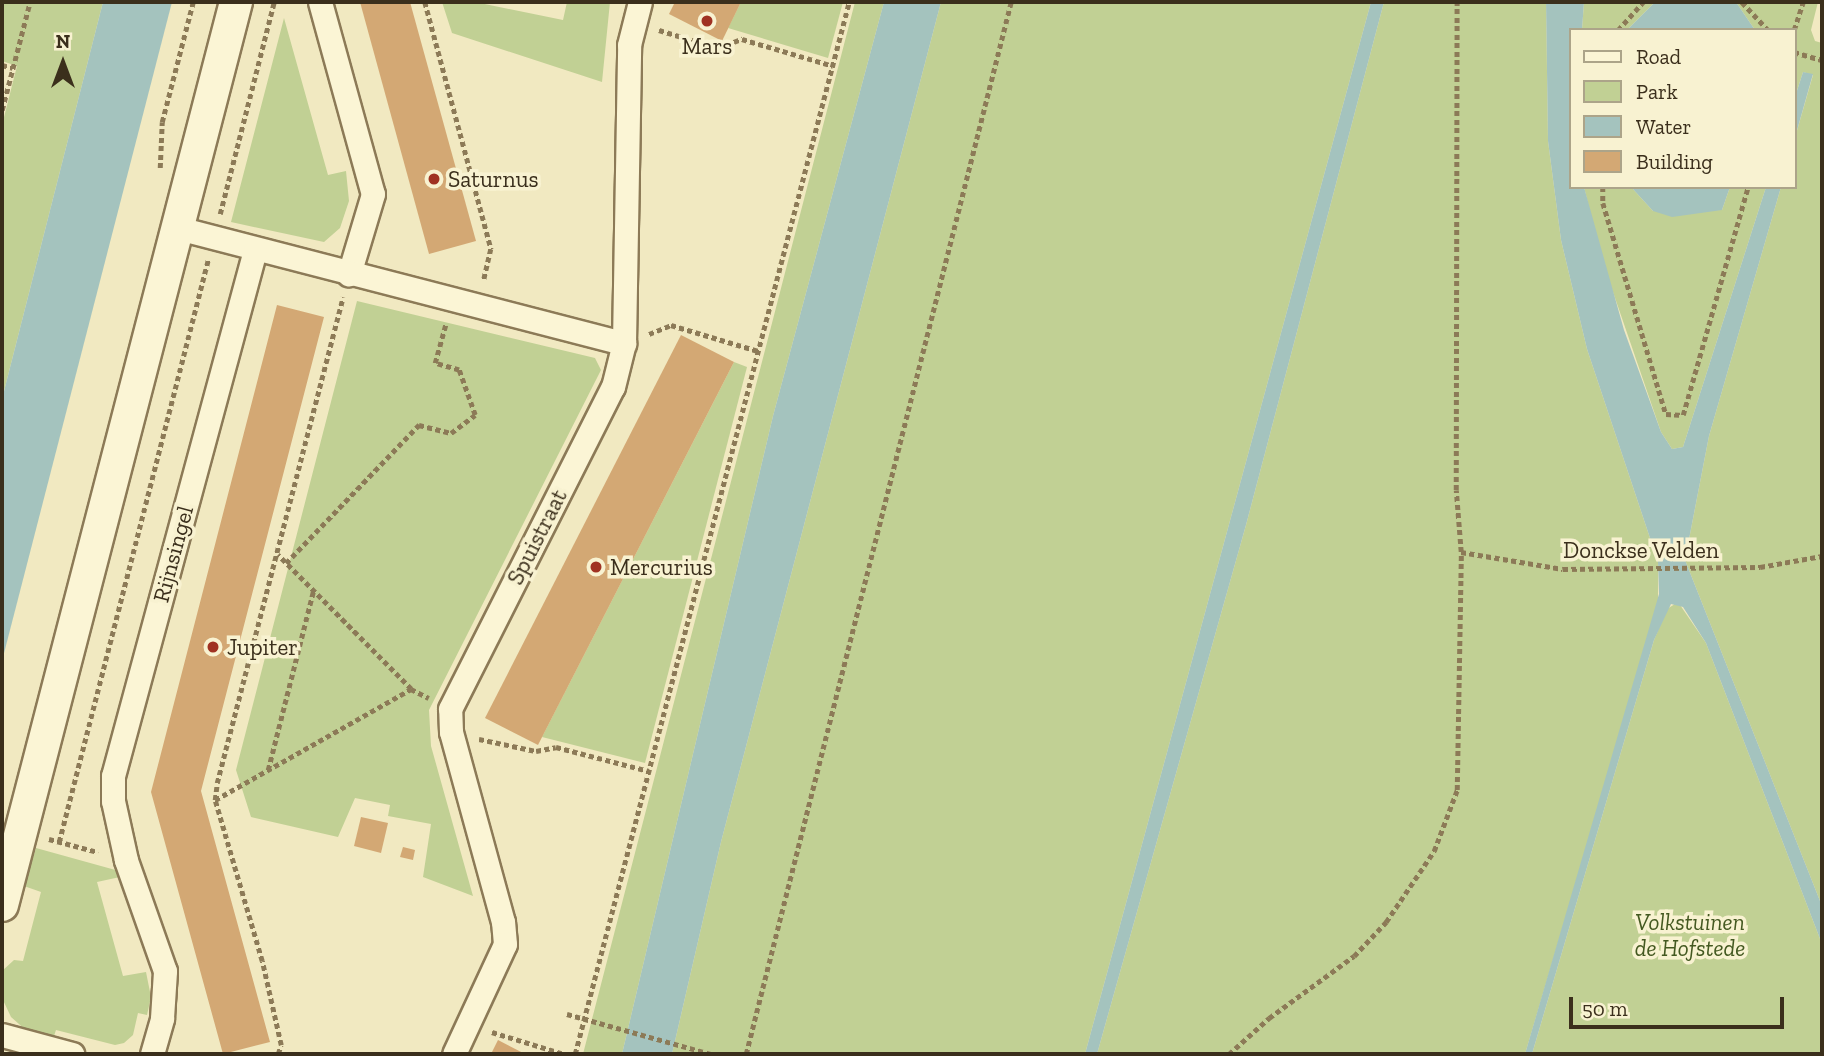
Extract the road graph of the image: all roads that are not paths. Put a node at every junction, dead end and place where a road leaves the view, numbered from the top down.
1 (236, 2) edge
2 (320, 2) edge
3 (636, 12) edge
4 (178, 228) junction
5 (255, 250) junction
6 (349, 274) junction
7 (624, 343) junction
8 (11, 828) edge
9 (2, 905) edge
10 (2, 1035) edge
11 (72, 1054) edge
12 (152, 1054) edge
13 (453, 1054) edge

1 - 4 street
2 - 6 street
3 - 7 street, Spuistraat
4 - 5 street
4 - 8 street
5 - 6 street
5 - 12 street, Rijnsingel
6 - 7 street
7 - 13 street, Spuistraat
8 - 9 street
10 - 11 street

